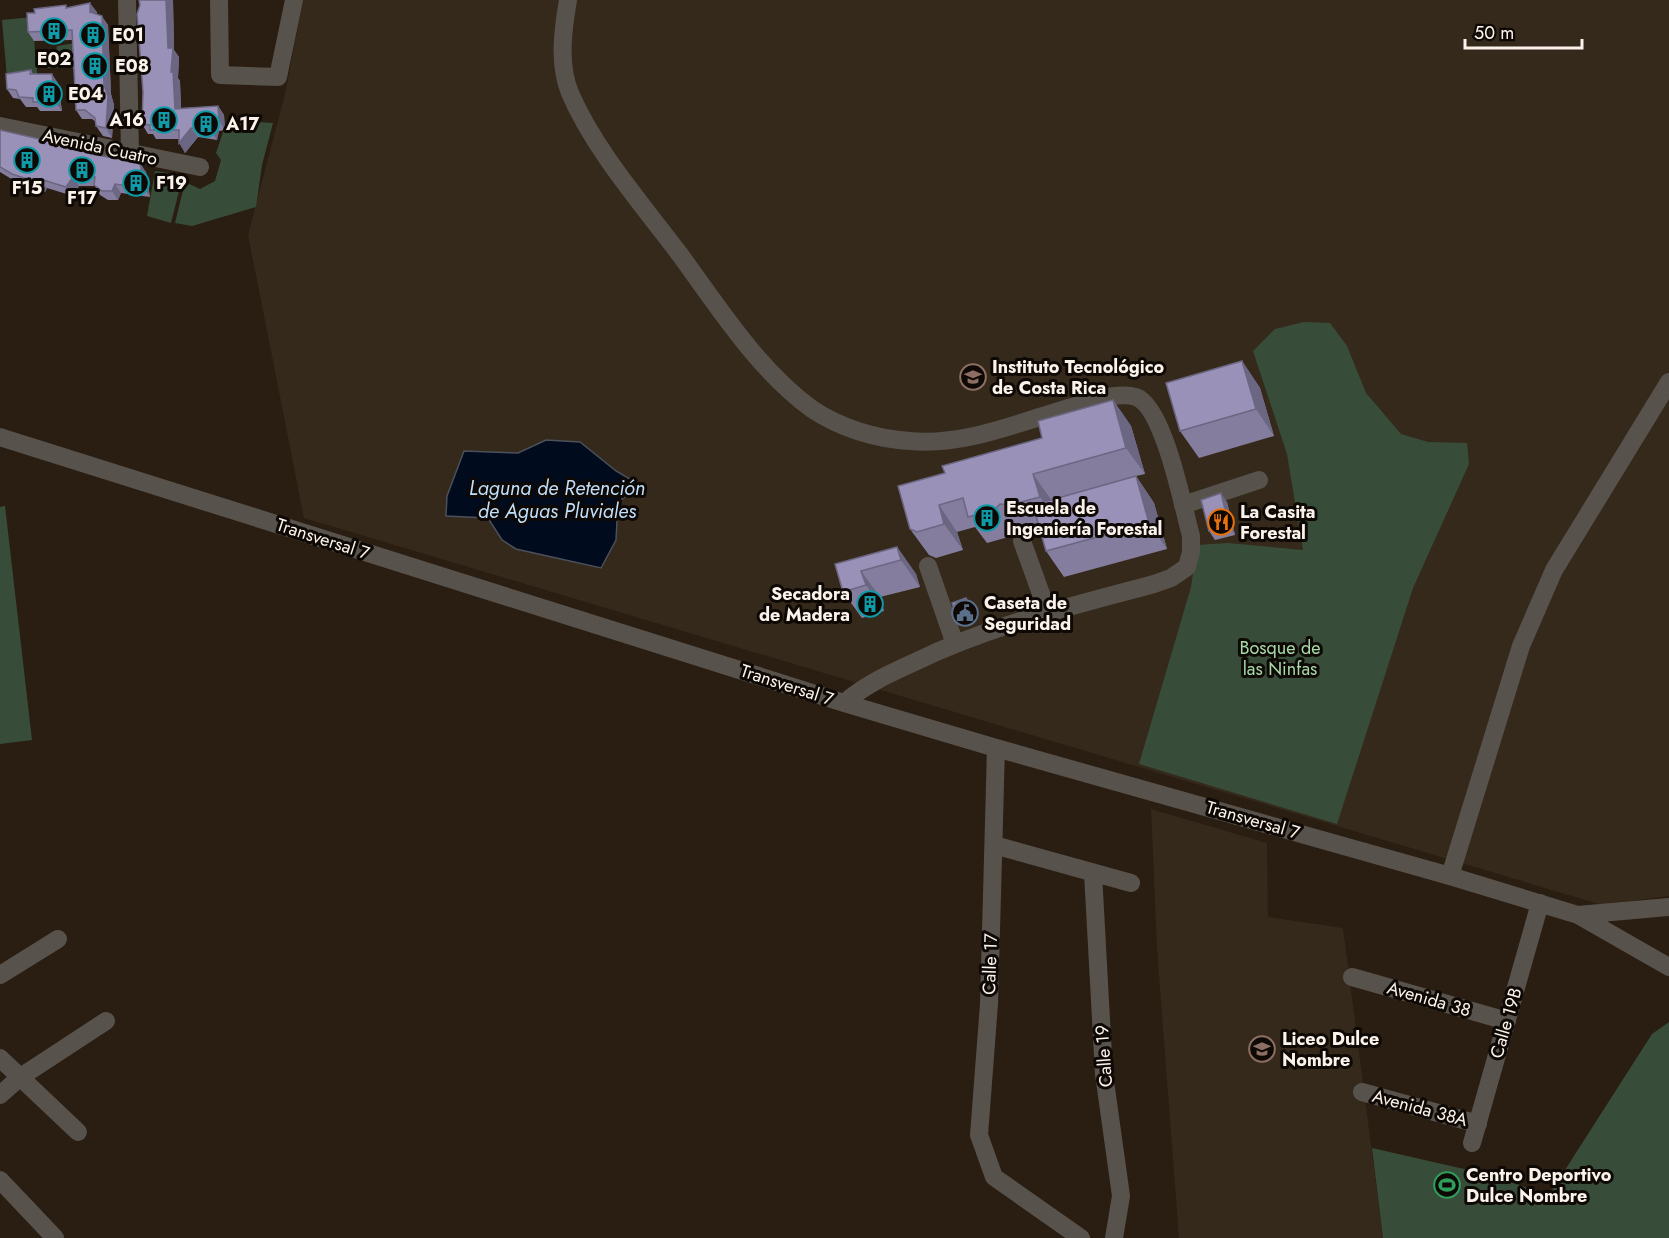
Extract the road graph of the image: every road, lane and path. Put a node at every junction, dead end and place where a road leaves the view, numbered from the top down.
1 (127, 0) edge
2 (219, 0) edge
3 (294, 0) edge
4 (568, 0) edge
5 (0, 126) edge
6 (130, 153) junction
7 (200, 166) dead end
8 (1669, 382) edge
9 (0, 437) edge
10 (1259, 480) dead end
11 (1183, 506) junction
12 (1022, 541) dead end
13 (928, 566) dead end
14 (1048, 613) junction
15 (955, 644) junction
16 (844, 703) junction
17 (996, 748) junction
18 (994, 845) junction
19 (1093, 873) junction
20 (1450, 876) junction
21 (1131, 883) dead end
22 (1540, 903) junction
23 (1669, 907) edge
24 (1578, 915) junction
25 (58, 939) dead end
26 (1669, 967) edge
27 (0, 975) edge
28 (1352, 977) dead end
29 (106, 1021) dead end
30 (1507, 1021) junction
31 (0, 1058) edge
32 (19, 1078) junction
33 (1362, 1092) dead end
34 (0, 1095) edge
35 (1478, 1124) junction
36 (78, 1132) dead end
37 (1472, 1143) dead end
38 (0, 1180) edge
39 (56, 1238) edge
40 (1081, 1238) edge
41 (1114, 1238) edge

1 - 6 street
2 - 3 street
4 - 11 street
5 - 6 street, Avenida Cuatro
6 - 7 street, Avenida Cuatro
8 - 20 street
9 - 16 street, Transversal 7
10 - 11 street
11 - 14 street
12 - 14 street
13 - 15 street
14 - 15 street
15 - 16 street
16 - 17 street, Transversal 7
17 - 18 street, Calle 17
17 - 20 street, Transversal 7
18 - 19 street
18 - 40 street, Calle 17
19 - 21 street
19 - 41 street, Calle 19
20 - 22 street, Transversal 7
22 - 24 street, Transversal 7
22 - 30 street, Calle 19B
23 - 24 street
24 - 26 street
25 - 27 street
28 - 30 street, Avenida 38
29 - 32 street
30 - 35 street, Calle 19B
31 - 32 street
32 - 34 street
32 - 36 street
33 - 35 street, Avenida 38A
35 - 37 street, Calle 19B
38 - 39 street

